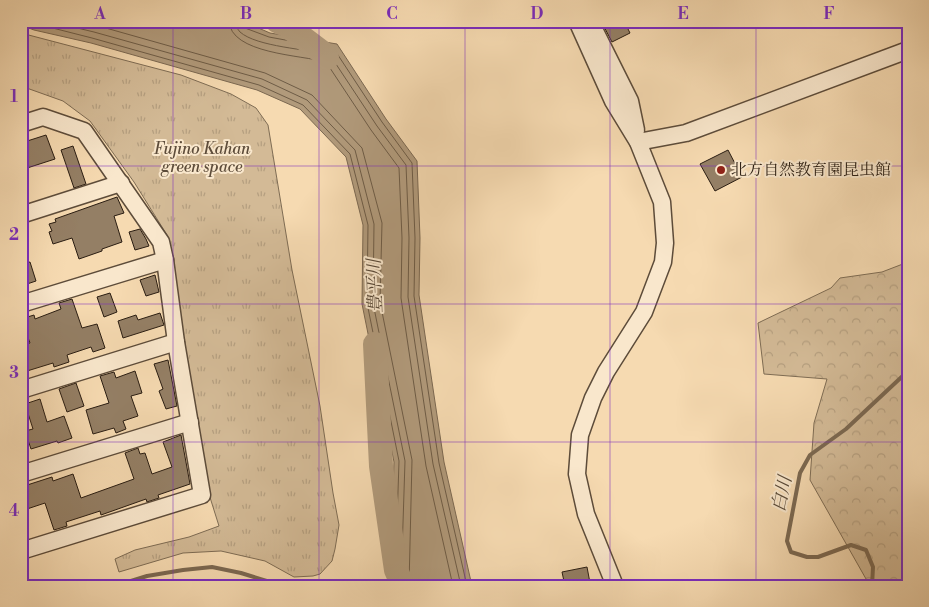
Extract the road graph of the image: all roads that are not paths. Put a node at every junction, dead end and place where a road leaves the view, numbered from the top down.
1 (577, 21) edge
2 (590, 21) edge
3 (908, 50) edge
4 (21, 124) edge
5 (638, 142) junction
6 (121, 183) junction
7 (21, 215) edge
8 (165, 260) junction
9 (21, 304) edge
10 (176, 342) junction
11 (21, 390) edge
12 (190, 422) junction
13 (21, 474) edge
14 (21, 551) edge
15 (615, 586) edge

1 - 5 street
2 - 5 street
3 - 5 street
4 - 6 street
5 - 15 street
6 - 7 street
6 - 8 street
8 - 9 street
8 - 10 street
10 - 11 street
10 - 12 street
12 - 13 street
12 - 14 street

